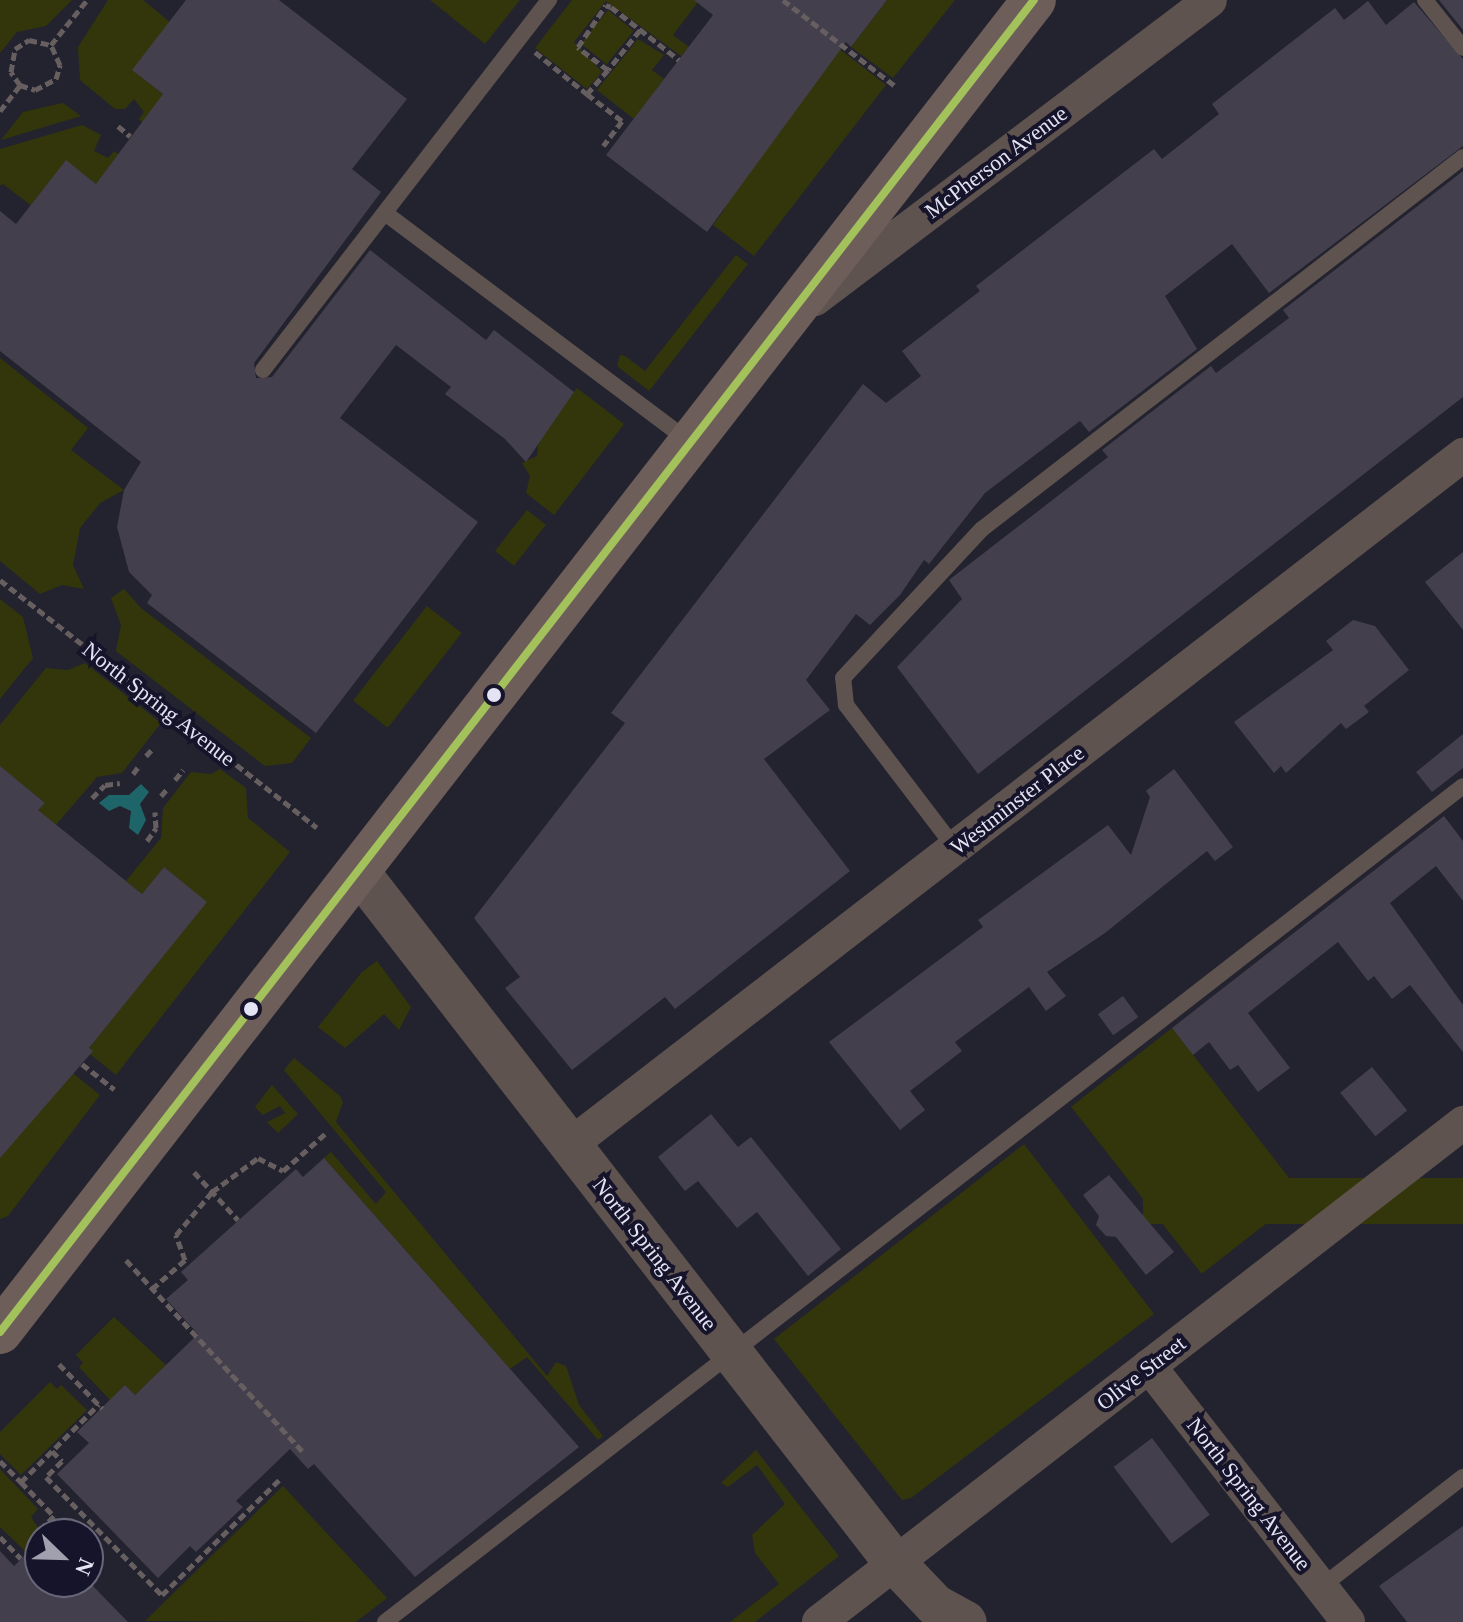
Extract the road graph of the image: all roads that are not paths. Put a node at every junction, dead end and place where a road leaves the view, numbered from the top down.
1 (549, 0) edge
2 (1034, 0) edge
3 (1210, 0) edge
4 (1425, 0) edge
5 (1463, 48) edge
6 (1463, 157) edge
7 (385, 213) junction
8 (783, 324) junction
9 (263, 370) dead end
10 (691, 443) junction
11 (1463, 455) edge
12 (1463, 786) edge
13 (955, 848) junction
14 (358, 871) junction
15 (1463, 1123) edge
16 (570, 1145) junction
17 (0, 1332) edge
18 (733, 1353) junction
19 (1149, 1366) junction
20 (1463, 1477) edge
21 (895, 1563) junction
22 (1321, 1587) junction
23 (385, 1622) edge
24 (819, 1622) edge
25 (966, 1622) edge
26 (1348, 1622) edge

1 - 7 lane
2 - 8 main road
3 - 8 street, McPherson Avenue
4 - 5 lane
6 - 13 lane
7 - 9 lane
7 - 10 lane
8 - 10 main road
10 - 14 main road
11 - 13 street, Westminster Place
12 - 18 lane
13 - 16 street, Westminster Place
14 - 16 street, North Spring Avenue
14 - 17 main road
15 - 19 street, Olive Street
16 - 18 street, North Spring Avenue
18 - 21 street, North Spring Avenue
18 - 23 lane
19 - 21 street, Olive Street
19 - 22 street, North Spring Avenue
20 - 22 lane
21 - 24 street, Olive Street
21 - 25 street, North Spring Avenue
22 - 26 street, North Spring Avenue

